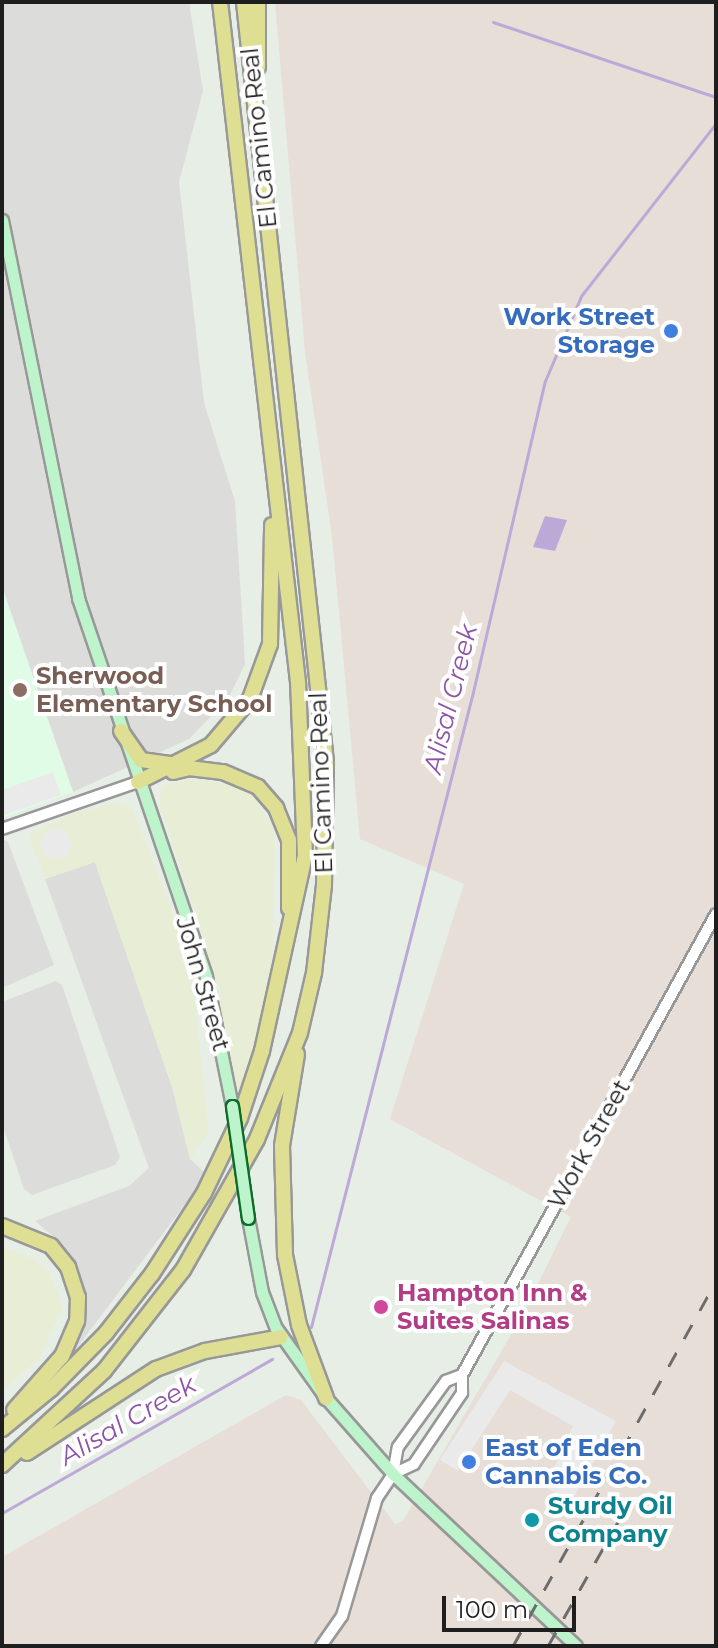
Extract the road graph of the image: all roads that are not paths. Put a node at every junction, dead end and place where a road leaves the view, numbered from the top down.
1 (220, 2) edge
2 (244, 2) edge
3 (258, 2) edge
4 (255, 99) junction
5 (2, 220) edge
6 (273, 476) junction
7 (121, 731) junction
8 (185, 760) junction
9 (138, 782) junction
10 (2, 829) edge
11 (716, 914) edge
12 (289, 946) junction
13 (300, 1033) junction
14 (2, 1226) edge
15 (281, 1337) junction
16 (462, 1375) junction
17 (326, 1398) junction
18 (2, 1421) edge
19 (2, 1429) edge
20 (3, 1464) edge
21 (393, 1474) junction
22 (321, 1646) edge
23 (576, 1646) edge

1 - 6 highway, El Camino Real
2 - 4 highway, El Camino Real
3 - 4 highway
4 - 13 highway, El Camino Real
5 - 7 main road, John Street
6 - 8 highway
6 - 12 highway, El Camino Real
7 - 8 highway
7 - 9 main road, John Street
8 - 9 highway
9 - 10 street
9 - 12 highway
9 - 15 main road, John Street, bridge
11 - 16 street, Work Street
12 - 19 highway, El Camino Real
13 - 17 highway
13 - 20 highway, El Camino Real
14 - 18 highway
15 - 17 main road, John Street
15 - 20 highway
16 - 21 street, Work Street
16 - 21 street, Work Street
17 - 21 main road, John Street
21 - 22 street, Work Street
21 - 23 main road, John Street

